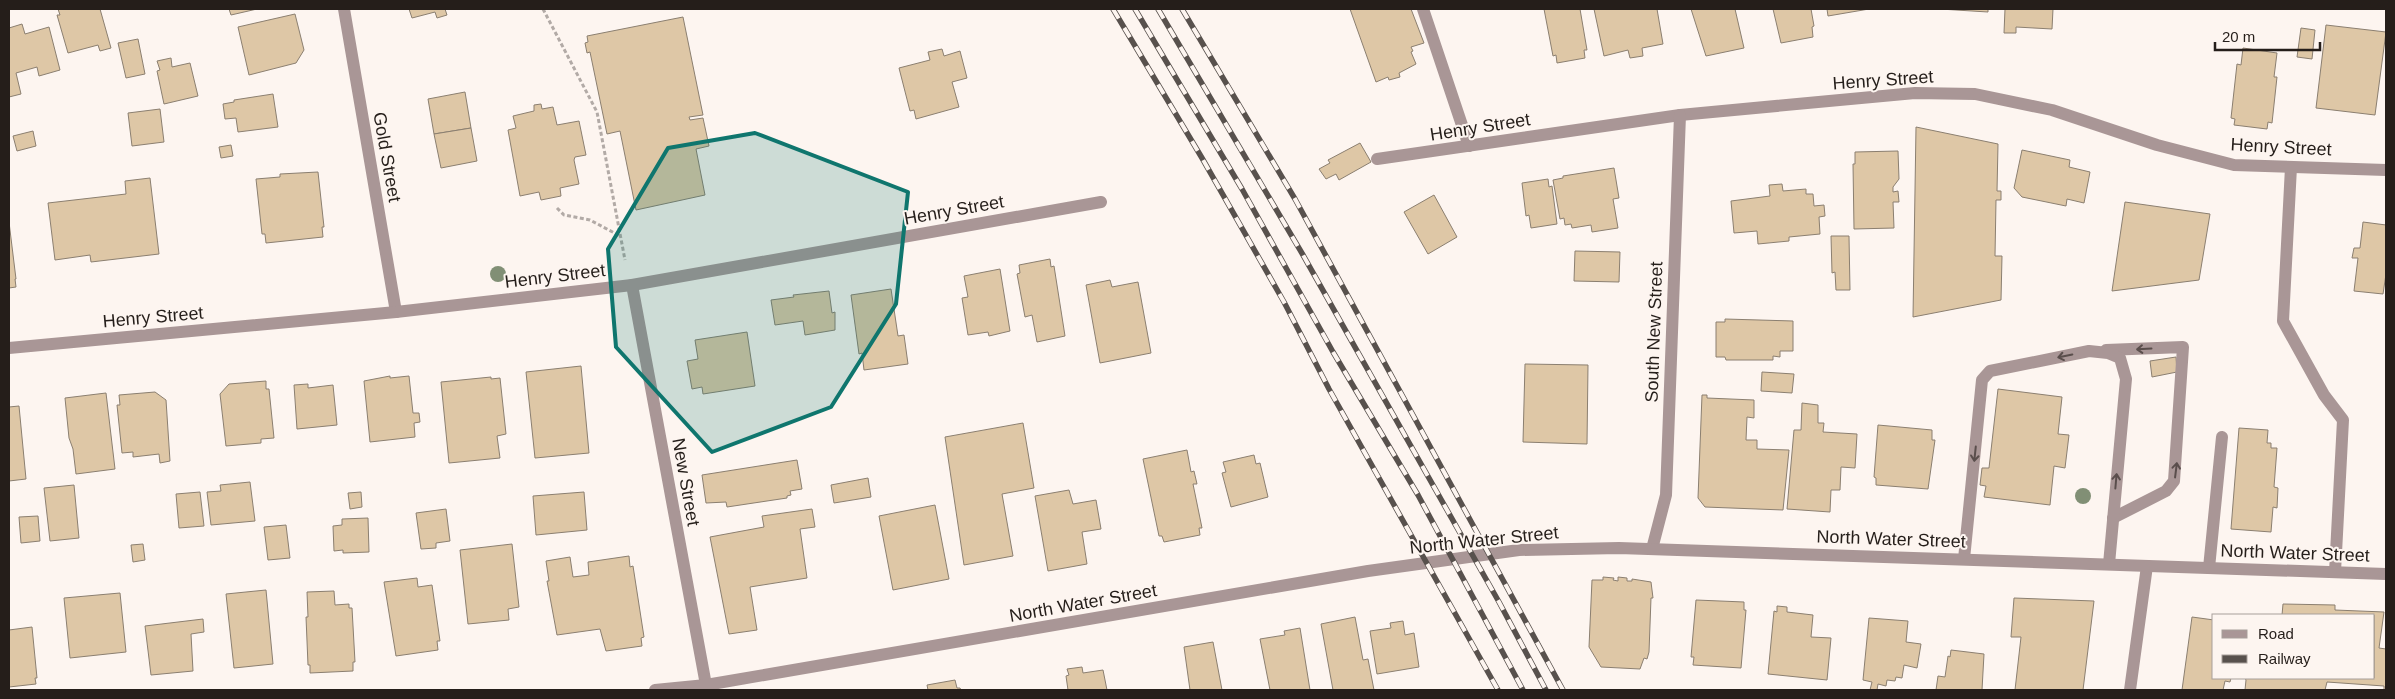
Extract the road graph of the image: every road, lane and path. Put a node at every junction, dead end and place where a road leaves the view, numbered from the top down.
1 (344, 9) edge
2 (543, 9) edge
3 (1422, 9) edge
4 (1680, 115) junction
5 (1469, 146) junction
6 (1377, 159) dead end
7 (2291, 166) junction
8 (2386, 170) edge
9 (1100, 202) dead end
10 (557, 208) dead end
11 (620, 236) junction
12 (632, 285) junction
13 (396, 312) junction
14 (9, 348) edge
15 (2089, 351) junction
16 (2222, 437) dead end
17 (2113, 518) junction
18 (1652, 549) junction
19 (1964, 559) junction
20 (2109, 564) junction
21 (2147, 566) junction
22 (2209, 568) junction
23 (2335, 572) junction
24 (2386, 574) edge
25 (706, 685) junction
26 (655, 690) edge
27 (2130, 690) edge

1 - 13 street, Gold Street
2 - 11 path
3 - 5 street
4 - 5 street, Henry Street
4 - 7 street, Henry Street
4 - 18 street, South New Street
5 - 6 street, Henry Street
7 - 8 street, Henry Street
7 - 23 street
9 - 12 street, Henry Street
10 - 11 path
11 - 12 path
12 - 13 street, Henry Street
12 - 25 street, New Street
13 - 14 street, Henry Street
17 -> 15 street
17 -> 15 street
15 -> 19 street
16 - 22 street
17 - 20 street
18 - 19 street, North Water Street
18 - 25 street, North Water Street
19 - 20 street, North Water Street
20 - 21 street, North Water Street
21 - 22 street, North Water Street
21 - 27 street
22 - 23 street, North Water Street
23 - 24 street, North Water Street
25 - 26 street, North Water Street

